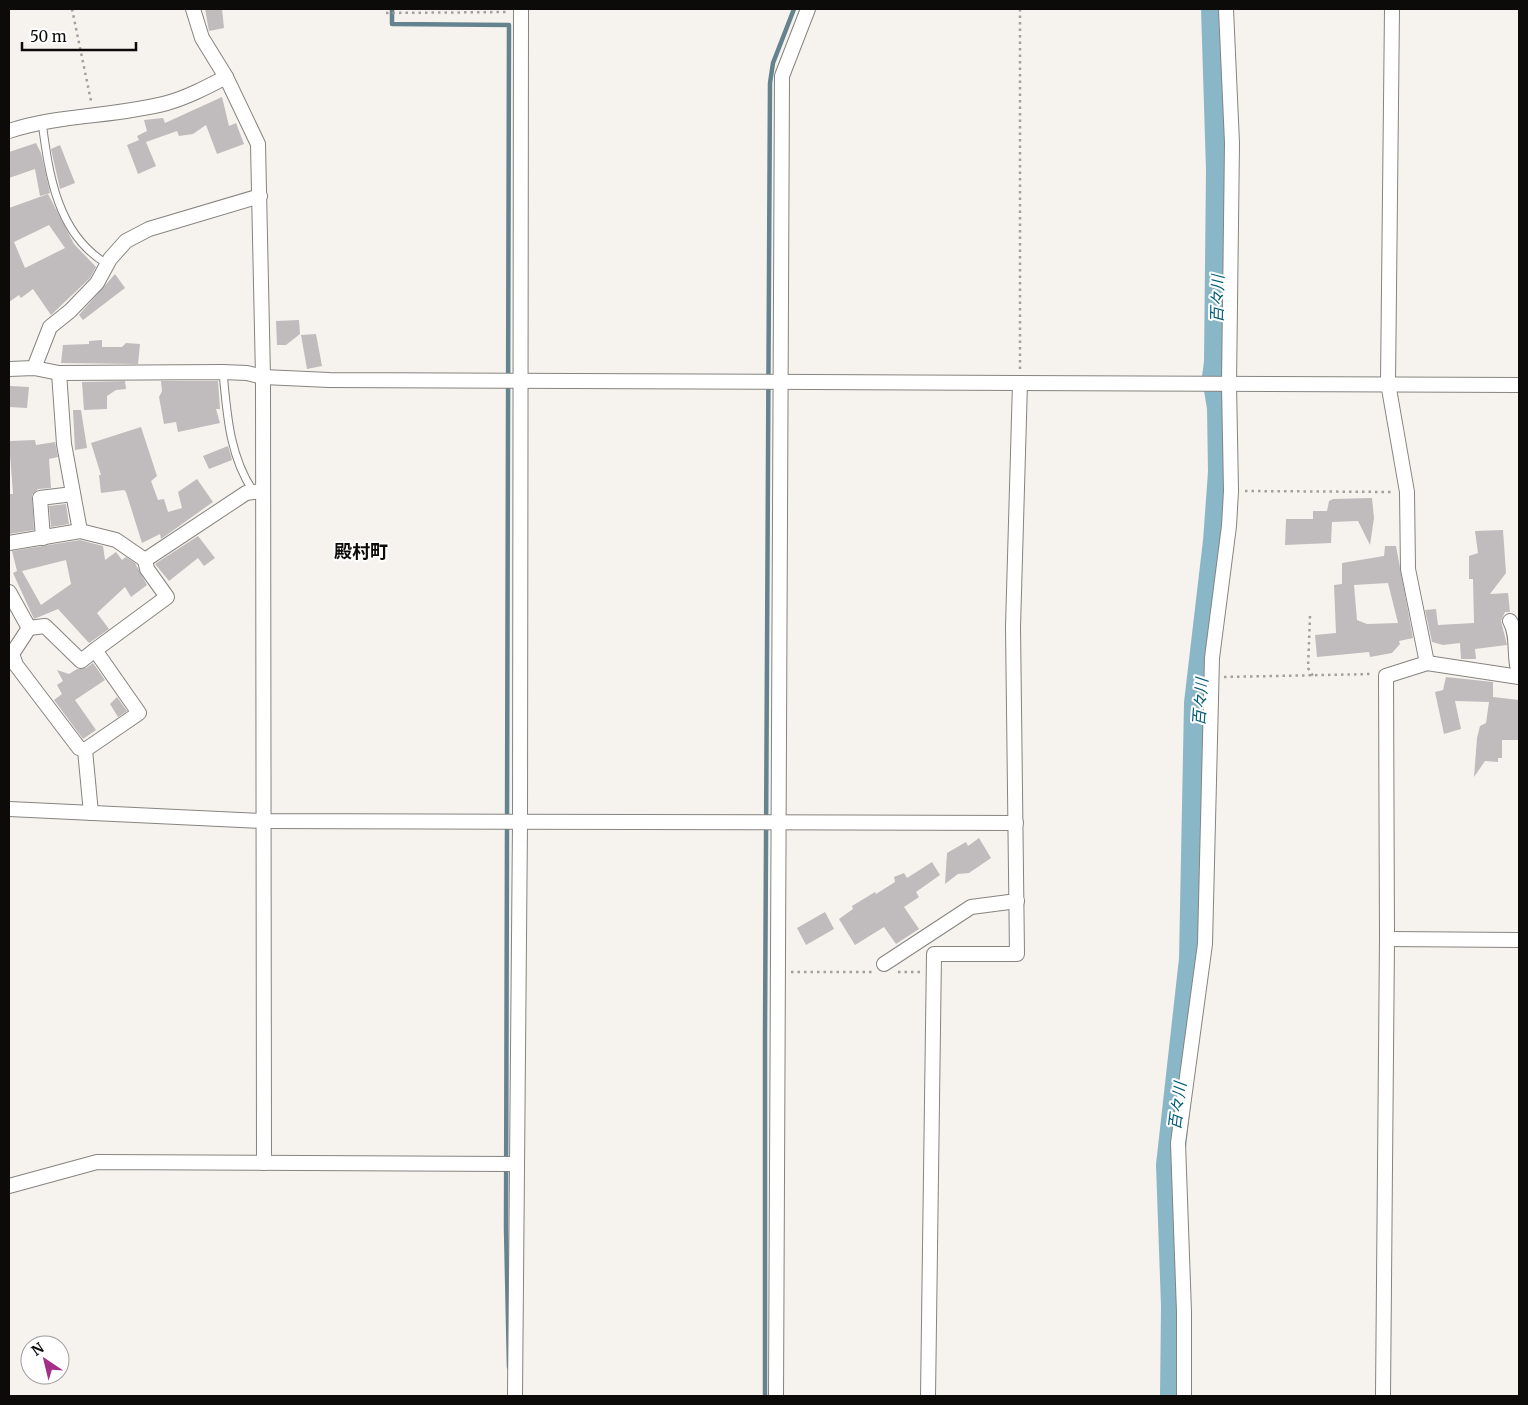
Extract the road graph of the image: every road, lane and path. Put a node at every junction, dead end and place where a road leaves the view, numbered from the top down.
1 (72, 9) edge
2 (193, 9) edge
3 (808, 9) edge
4 (1020, 9) edge
5 (1226, 9) edge
6 (1392, 9) edge
7 (521, 10) edge
8 (386, 13) dead end
9 (226, 77) junction
10 (94, 115) junction
11 (42, 122) junction
12 (9, 131) edge
13 (260, 196) junction
14 (108, 264) junction
15 (34, 368) junction
16 (9, 369) edge
17 (223, 372) junction
18 (59, 373) junction
19 (263, 377) junction
20 (513, 382) junction
21 (773, 382) junction
22 (1020, 383) junction
23 (1388, 383) junction
24 (1228, 384) junction
25 (1519, 385) edge
26 (258, 491) junction
27 (1231, 491) junction
28 (1407, 492) junction
29 (73, 494) junction
30 (80, 531) junction
31 (43, 538) junction
32 (9, 543) edge
33 (145, 560) junction
34 (9, 592) edge
35 (1310, 616) dead end
36 (1510, 621) dead end
37 (29, 628) junction
38 (95, 650) junction
39 (1427, 662) junction
40 (1519, 675) edge
41 (1314, 676) junction
42 (1386, 676) junction
43 (1213, 677) junction
44 (86, 750) junction
45 (9, 809) edge
46 (91, 813) junction
47 (263, 821) junction
48 (1016, 822) junction
49 (511, 823) junction
50 (770, 823) junction
51 (1017, 901) junction
52 (928, 935) junction
53 (1387, 938) junction
54 (1519, 940) edge
55 (934, 954) junction
56 (884, 969) junction
57 (780, 972) junction
58 (932, 972) junction
59 (264, 1163) junction
60 (509, 1164) junction
61 (9, 1186) edge
62 (515, 1396) edge
63 (776, 1396) edge
64 (928, 1396) edge
65 (1184, 1396) edge
66 (1383, 1396) edge

1 - 10 path
2 - 9 street
3 - 21 street
4 - 22 path
5 - 24 street
6 - 23 street
7 - 8 path
7 - 20 street
9 - 10 street
9 - 13 street
10 - 11 street
11 - 12 street
11 - 14 lane
13 - 14 street
13 - 19 street
14 - 15 street
15 - 16 street
15 - 18 street
17 - 18 street
17 - 19 street
17 - 26 lane
18 - 29 street
19 - 20 street
19 - 26 street
20 - 21 street
20 - 49 street
21 - 22 street
21 - 50 street
22 - 24 street
22 - 48 street
23 - 24 street
23 - 25 street
23 - 28 street
24 - 27 street
26 - 33 street
26 - 47 street
27 - 28 path
27 - 43 street
28 - 39 street
29 - 30 street
29 - 31 street
30 - 31 street
30 - 33 street
31 - 32 street
33 - 38 street
34 - 37 street
35 - 41 path
36 - 40 street
37 - 38 street
37 - 44 street
38 - 44 street
39 - 40 street
39 - 42 street
41 - 42 path
41 - 43 path
42 - 53 street
43 - 65 street
44 - 46 street
45 - 46 street
46 - 47 street
47 - 49 street
47 - 59 street
48 - 50 street
48 - 51 street
49 - 50 street
49 - 60 street
50 - 57 street
51 - 52 street
51 - 55 street
52 - 55 street
52 - 56 street
53 - 54 street
53 - 66 street
55 - 58 street
56 - 57 path
56 - 58 path
57 - 63 street
58 - 64 street
59 - 60 street
59 - 61 street
60 - 62 street

